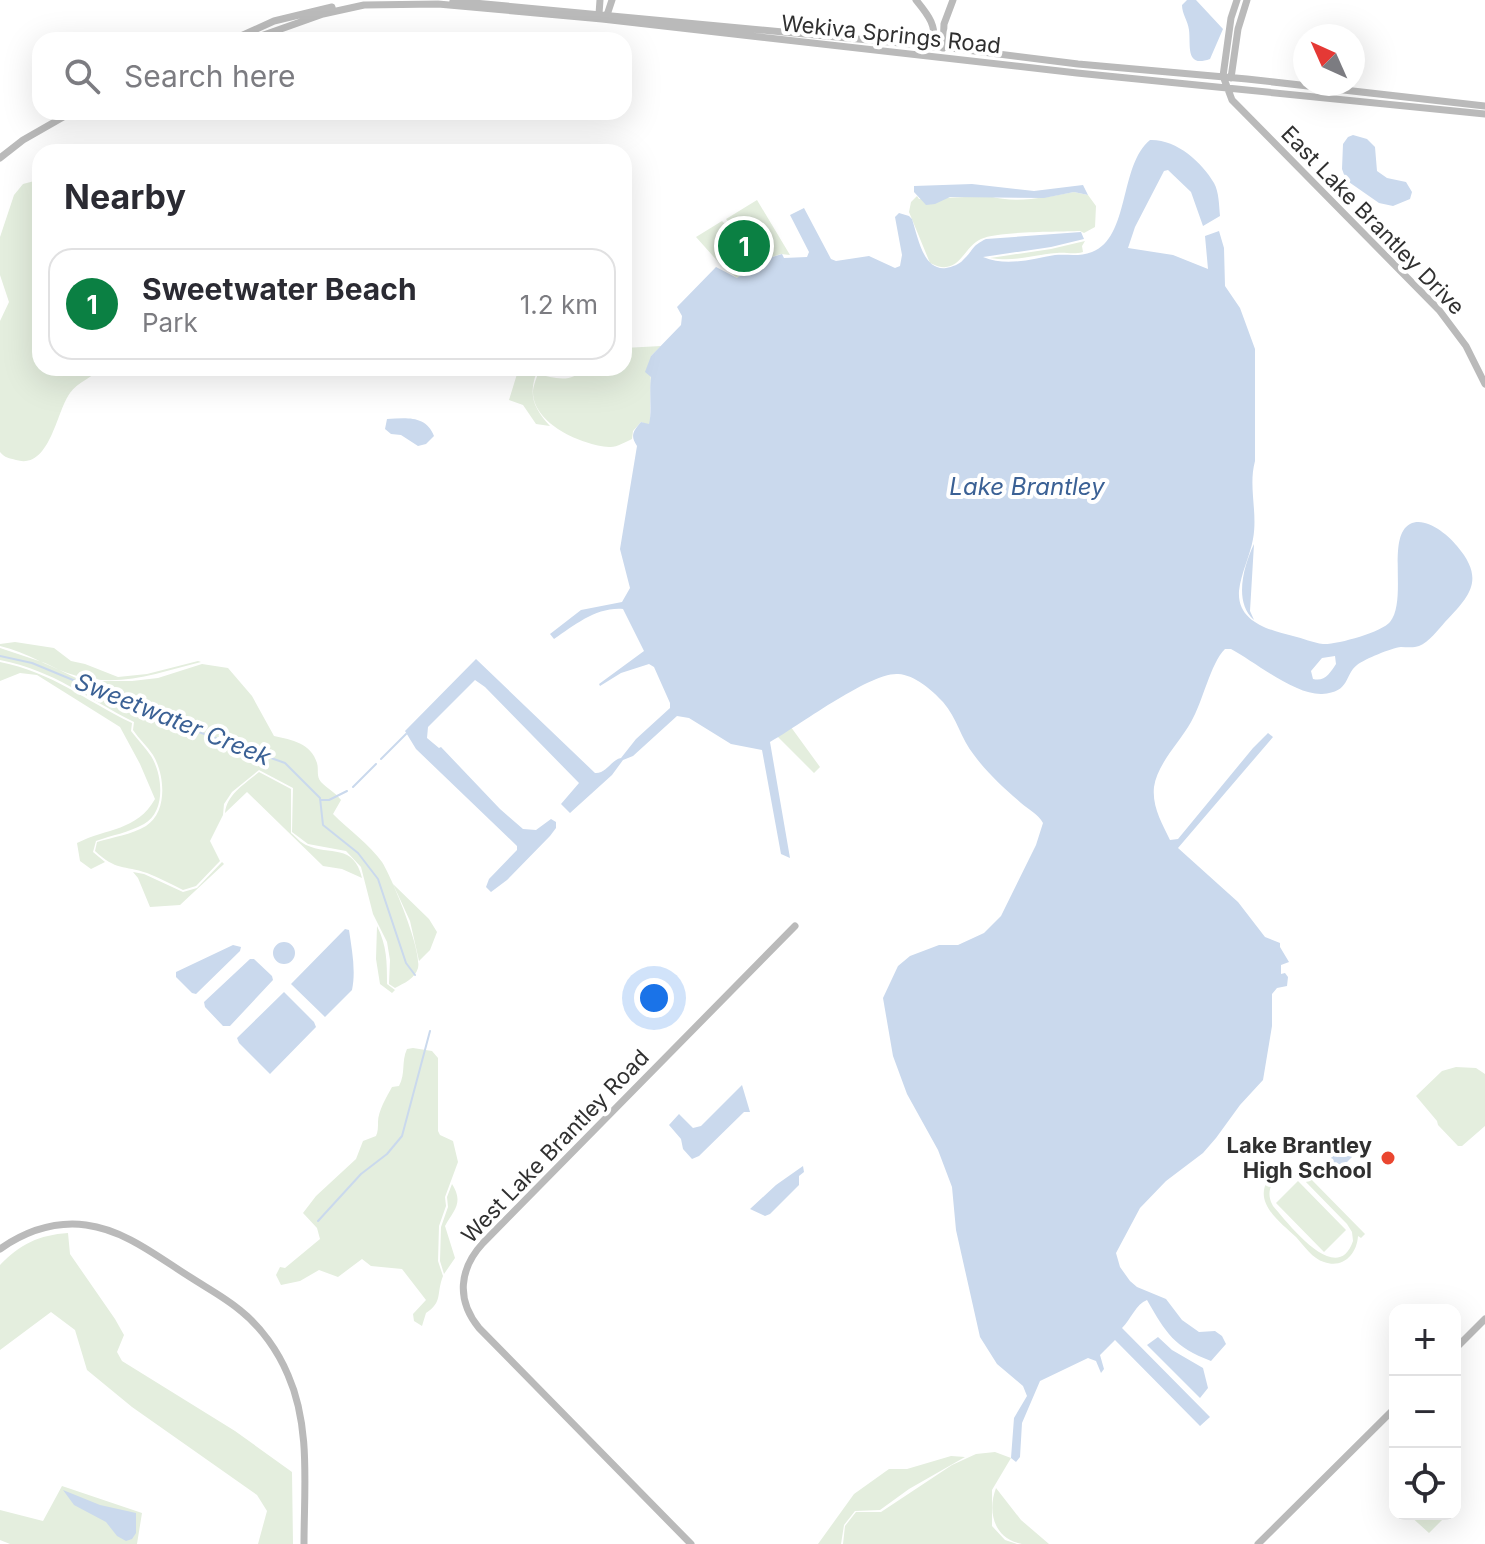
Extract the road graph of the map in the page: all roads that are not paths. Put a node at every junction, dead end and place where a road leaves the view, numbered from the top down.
1 (399, 0) edge
2 (441, 0) edge
3 (600, 0) edge
4 (916, 0) edge
5 (953, 0) edge
6 (1234, 1) edge
7 (1246, 3) edge
8 (607, 10) edge
9 (679, 25) junction
10 (735, 30) junction
11 (250, 32) edge
12 (272, 32) edge
13 (938, 46) junction
14 (938, 56) junction
15 (1233, 64) junction
16 (1227, 77) junction
17 (1247, 79) junction
18 (1293, 84) edge
19 (1209, 86) junction
20 (1227, 88) junction
21 (1365, 92) edge
22 (1293, 94) edge
23 (1313, 96) edge
24 (1232, 100) junction
25 (1485, 106) edge
26 (1485, 114) edge
27 (59, 120) edge
28 (0, 158) edge
29 (1485, 384) edge
30 (795, 926) dead end
31 (0, 1249) edge
32 (1485, 1319) edge
33 (1461, 1343) edge
34 (1389, 1414) edge
35 (304, 1544) edge
36 (691, 1544) edge
37 (1258, 1544) edge

1 - 11 main road
2 - 8 main road, Wekiva Springs Road
3 - 8 main road
4 - 13 main road
5 - 13 main road
6 - 7 main road
6 - 16 main road
7 - 15 main road
8 - 9 main road, Wekiva Springs Road
8 - 9 main road, Wekiva Springs Road
8 - 12 main road, Wekiva Springs Road
9 - 10 main road, Wekiva Springs Road
10 - 13 main road, Wekiva Springs Road
10 - 14 main road, Wekiva Springs Road
13 - 14 main road
13 - 16 main road, Wekiva Springs Road
14 - 19 main road, Wekiva Springs Road
15 - 16 main road
15 - 17 main road
16 - 17 main road, Wekiva Springs Road
16 - 20 main road
17 - 18 main road, Wekiva Springs Road
19 - 20 main road, Wekiva Springs Road
19 - 24 main road
20 - 22 main road, Wekiva Springs Road
20 - 24 main road, East Lake Brantley Drive
21 - 25 main road, Wekiva Springs Road
23 - 26 main road, Wekiva Springs Road
24 - 29 main road, East Lake Brantley Drive
27 - 28 main road
30 - 36 main road, West Lake Brantley Road
31 - 35 main road
32 - 33 main road
34 - 37 main road

